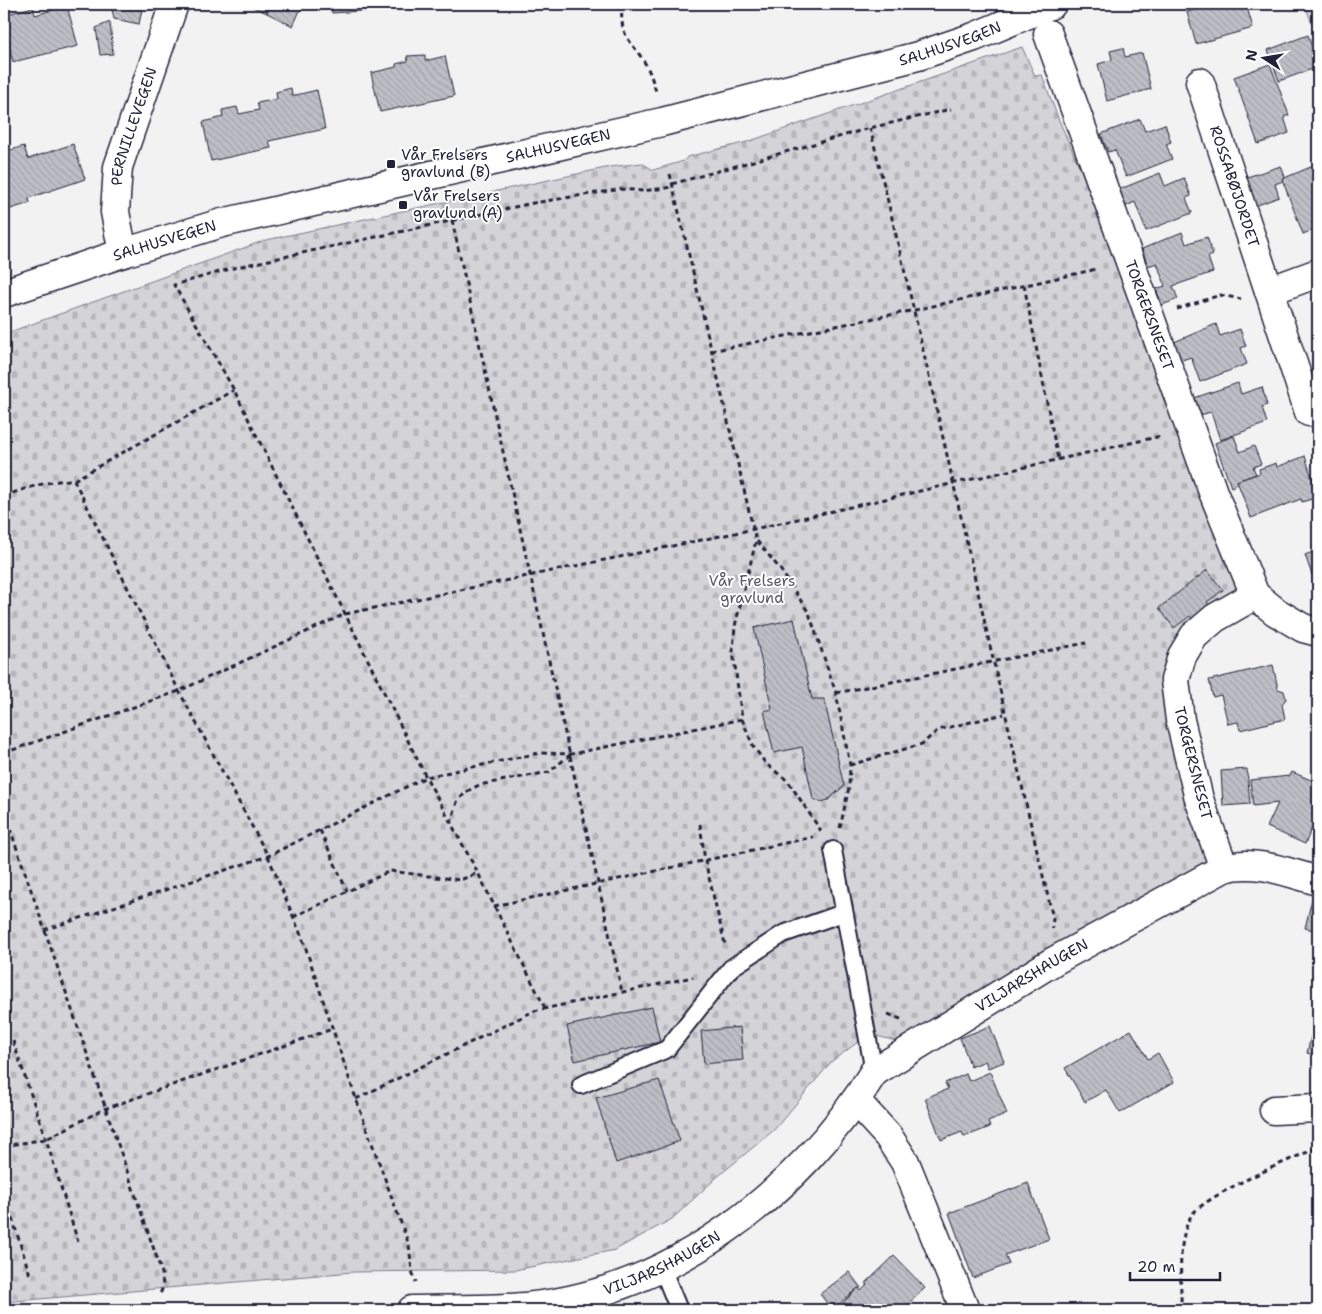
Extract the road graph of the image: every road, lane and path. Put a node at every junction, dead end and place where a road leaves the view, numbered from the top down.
1 (174, 4) edge
2 (622, 4) edge
3 (1052, 4) edge
4 (1048, 34) dead end
5 (1200, 82) dead end
6 (658, 96) dead end
7 (951, 108) dead end
8 (870, 128) junction
9 (670, 174) dead end
10 (672, 185) junction
11 (452, 220) junction
12 (123, 253) junction
13 (1097, 269) dead end
14 (1318, 273) edge
15 (1024, 285) junction
16 (4, 293) edge
17 (1270, 295) junction
18 (915, 310) junction
19 (1150, 318) junction
20 (711, 350) junction
21 (234, 390) junction
22 (1309, 412) dead end
23 (1160, 436) dead end
24 (1058, 459) junction
25 (74, 480) junction
26 (955, 484) junction
27 (4, 496) edge
28 (754, 529) junction
29 (756, 541) junction
30 (529, 577) junction
31 (1255, 595) junction
32 (344, 614) junction
33 (1318, 632) edge
34 (1086, 643) dead end
35 (994, 663) junction
36 (179, 690) junction
37 (836, 693) junction
38 (1004, 714) junction
39 (742, 719) junction
40 (4, 753) edge
41 (571, 754) junction
42 (850, 765) junction
43 (426, 777) junction
44 (4, 811) edge
45 (451, 824) junction
46 (700, 824) dead end
47 (320, 830) junction
48 (824, 835) junction
49 (833, 850) junction
50 (268, 856) junction
51 (705, 861) junction
52 (1224, 868) junction
53 (478, 873) junction
54 (1318, 881) edge
55 (598, 883) junction
56 (347, 892) junction
57 (494, 906) junction
58 (844, 913) junction
59 (293, 917) junction
60 (44, 930) junction
61 (1052, 935) dead end
62 (731, 968) junction
63 (622, 992) junction
64 (545, 1008) junction
65 (862, 1014) junction
66 (905, 1020) dead end
67 (332, 1029) junction
68 (13, 1041) dead end
69 (874, 1072) junction
70 (580, 1085) dead end
71 (356, 1099) junction
72 (856, 1102) junction
73 (1318, 1108) edge
74 (104, 1109) junction
75 (1274, 1110) dead end
76 (46, 1139) junction
77 (4, 1146) edge
78 (1318, 1148) edge
79 (4, 1192) edge
80 (78, 1242) dead end
81 (662, 1268) junction
82 (30, 1275) dead end
83 (160, 1294) dead end
84 (414, 1297) edge
85 (679, 1310) edge
86 (965, 1310) edge
87 (1181, 1310) edge

1 - 12 street, PERNILLEVEGEN
2 - 6 path
3 - 12 street, SALHUSVEGEN
4 - 19 street, TORGERSNESET
5 - 17 street, ROSSABØJORDET
7 - 8 path
8 - 10 path
8 - 18 path
9 - 10 path
10 - 11 path
10 - 20 path
11 - 21 path
11 - 30 path
12 - 16 street, SALHUSVEGEN
13 - 15 path
14 - 17 street
15 - 18 path
15 - 24 path
17 - 19 path
17 - 22 street, ROSSABØJORDET
18 - 20 path
18 - 26 path
19 - 31 street, TORGERSNESET
20 - 28 path
21 - 25 path
21 - 32 path
23 - 24 path
24 - 26 path
25 - 27 path
25 - 36 path
26 - 28 path
26 - 35 path
28 - 29 path
28 - 30 path
29 - 37 path
29 - 39 path
30 - 32 path
30 - 41 path
31 - 33 street, TORGERSNESET
31 - 52 street, TORGERSNESET
32 - 36 path
32 - 43 path
34 - 35 path
35 - 37 path
35 - 38 path
36 - 40 path
36 - 50 path
37 - 42 path
38 - 42 path
38 - 61 path
39 - 41 path
39 - 48 path
41 - 43 path
41 - 45 path
41 - 55 path
42 - 49 path
43 - 45 path
43 - 47 path
44 - 60 path
45 - 53 path
46 - 51 path
47 - 50 path
47 - 56 path
48 - 49 path
48 - 51 path
49 - 58 lane
50 - 59 path
50 - 60 path
51 - 55 path
51 - 62 path
52 - 54 street
52 - 69 street, VILJARSHAUGEN
53 - 56 path
53 - 57 path
55 - 57 path
55 - 63 path
56 - 59 path
57 - 64 path
58 - 62 lane
58 - 65 lane
59 - 67 path
60 - 74 path
62 - 63 path
62 - 70 lane
63 - 64 path
64 - 71 path
65 - 66 path
65 - 69 lane
67 - 71 path
67 - 74 path
68 - 76 path
69 - 72 street, VILJARSHAUGEN
71 - 84 path
72 - 81 street, VILJARSHAUGEN
72 - 86 street
73 - 75 street
74 - 76 path
74 - 83 path
76 - 77 path
76 - 80 path
78 - 87 path
79 - 82 path
81 - 84 street, VILJARSHAUGEN
81 - 85 lane

